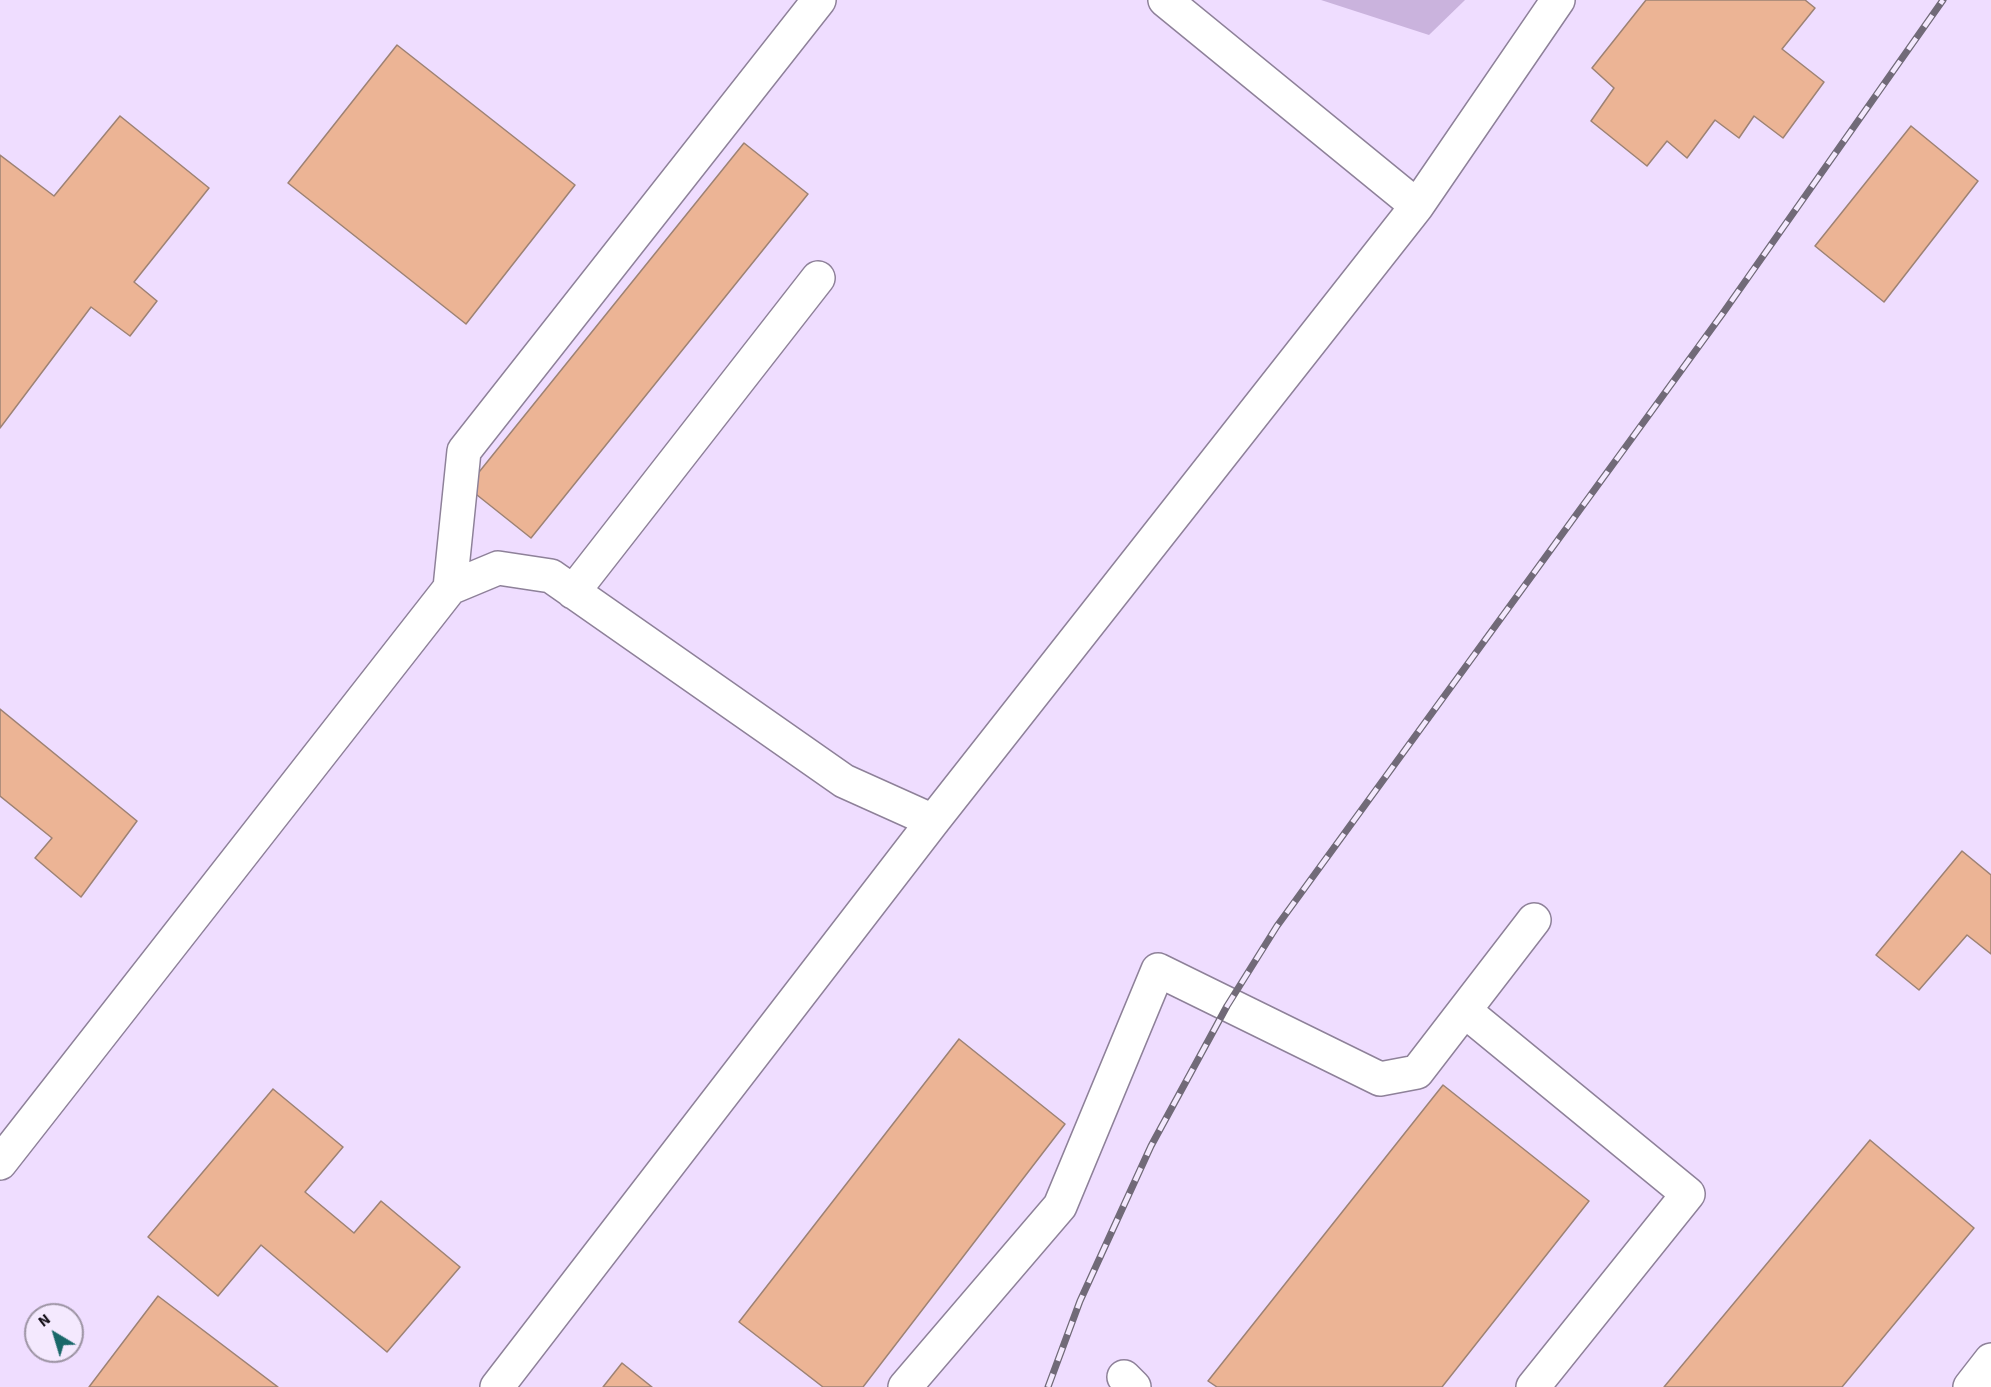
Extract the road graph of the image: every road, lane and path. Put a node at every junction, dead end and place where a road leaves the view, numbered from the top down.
1 (819, 0) edge
2 (1165, 0) edge
3 (1558, 0) edge
4 (1417, 206) junction
5 (818, 278) dead end
6 (450, 588) junction
7 (573, 592) junction
8 (933, 821) junction
9 (1534, 920) dead end
10 (1465, 1011) junction
11 (0, 1163) edge
12 (1991, 1360) edge
13 (497, 1387) edge
14 (905, 1387) edge
15 (1533, 1387) edge
16 (1970, 1387) edge

1 - 6 lane
2 - 4 lane
3 - 4 lane
4 - 8 lane
5 - 7 lane
6 - 7 lane
6 - 11 lane
7 - 8 lane
8 - 13 lane
9 - 10 lane
10 - 14 lane
10 - 15 lane
12 - 16 lane

